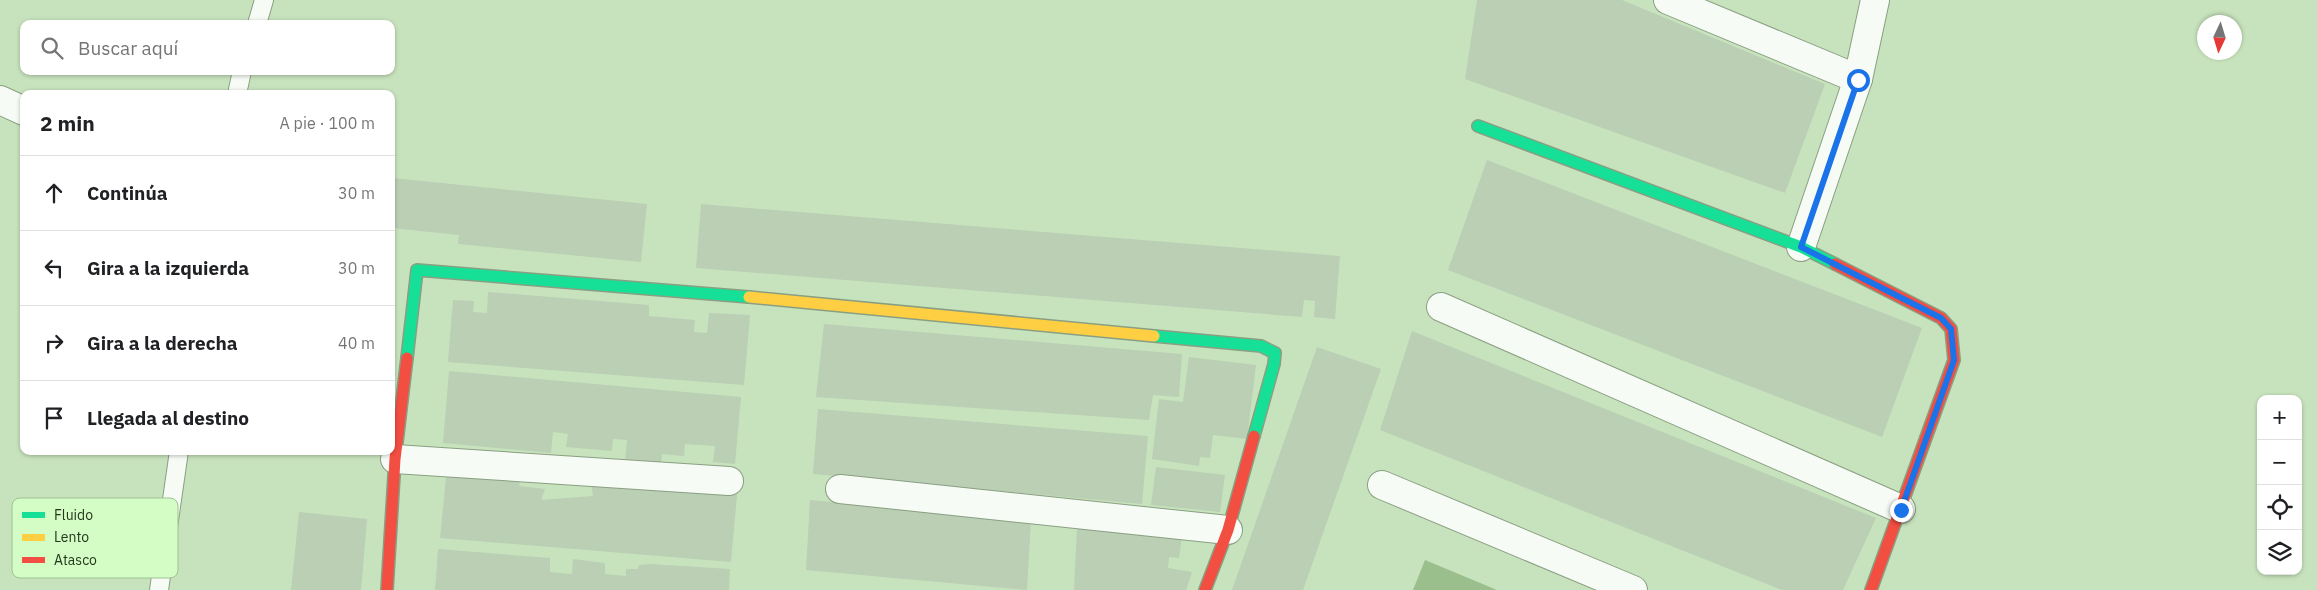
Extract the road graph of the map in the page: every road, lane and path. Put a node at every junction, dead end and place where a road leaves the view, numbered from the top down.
1 (264, 0) edge
2 (1668, 0) edge
3 (1875, 0) edge
4 (258, 20) edge
5 (241, 75) edge
6 (1858, 80) junction
7 (238, 90) edge
8 (0, 100) edge
9 (20, 108) edge
10 (1478, 126) dead end
11 (1801, 247) junction
12 (1441, 307) dead end
13 (178, 455) edge
14 (395, 459) junction
15 (729, 481) dead end
16 (1382, 485) dead end
17 (840, 489) dead end
18 (172, 498) edge
19 (1901, 510) junction
20 (1228, 530) junction
21 (386, 590) edge
22 (1205, 590) edge
23 (1633, 590) edge
24 (1871, 590) edge

1 - 4 lane
2 - 6 street
3 - 6 street
5 - 7 lane
6 - 11 street
8 - 9 street
10 - 11 street
11 - 19 street
12 - 19 street
13 - 18 lane
14 - 15 street
14 - 20 street
14 - 21 street
16 - 23 street
17 - 20 street
19 - 24 street
20 - 22 street

